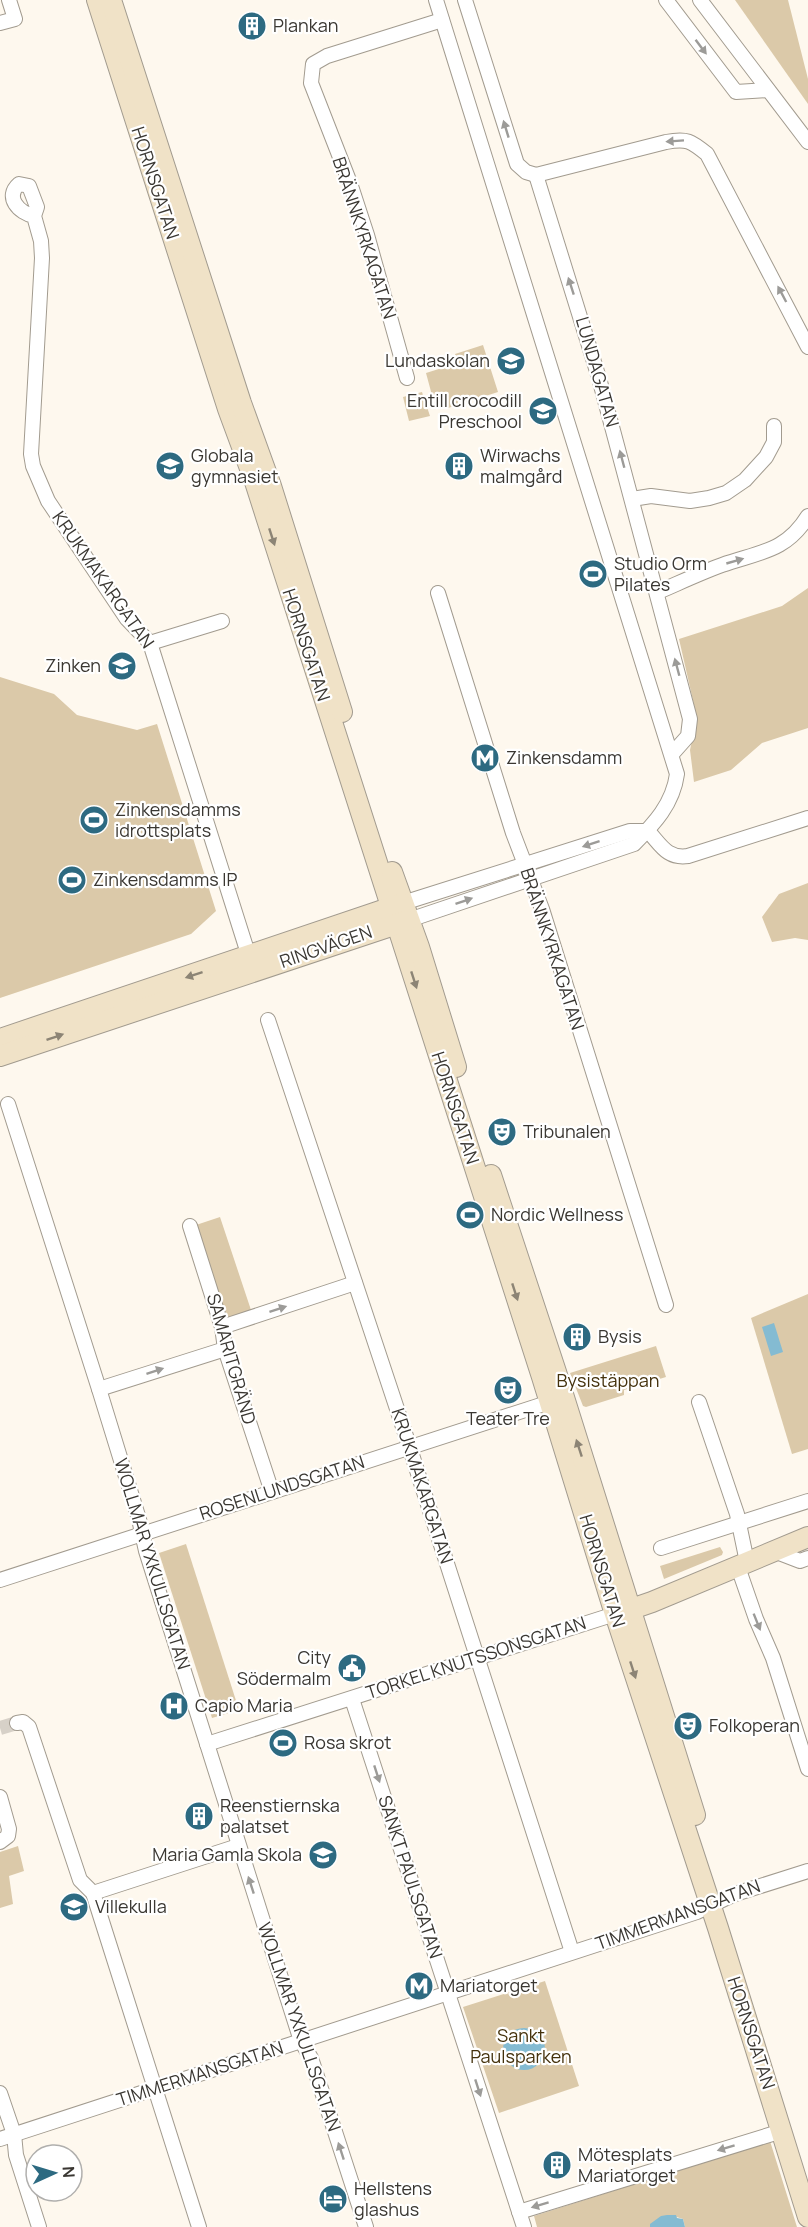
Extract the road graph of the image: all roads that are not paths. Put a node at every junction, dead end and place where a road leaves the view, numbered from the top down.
1 (9, 0) edge
2 (97, 0) edge
3 (111, 0) edge
4 (436, 0) edge
5 (465, 0) edge
6 (666, 0) edge
7 (700, 0) edge
8 (442, 20) junction
9 (0, 23) edge
10 (768, 90) junction
11 (144, 123) junction
12 (808, 142) edge
13 (536, 175) junction
14 (34, 216) dead end
15 (808, 347) edge
16 (407, 378) dead end
17 (774, 426) dead end
18 (633, 499) junction
19 (808, 516) edge
20 (658, 592) junction
21 (438, 593) dead end
22 (222, 621) dead end
23 (150, 643) junction
24 (672, 754) junction
25 (808, 818) edge
26 (648, 831) junction
27 (524, 865) junction
28 (530, 879) junction
29 (399, 914) junction
30 (252, 963) junction
31 (268, 1020) dead end
32 (0, 1039) edge
33 (0, 1056) edge
34 (8, 1104) dead end
35 (190, 1226) dead end
36 (355, 1283) junction
37 (666, 1305) dead end
38 (222, 1327) junction
39 (225, 1349) junction
40 (99, 1389) junction
41 (557, 1400) junction
42 (699, 1402) dead end
43 (409, 1446) junction
44 (272, 1492) junction
45 (808, 1502) edge
46 (739, 1524) junction
47 (142, 1534) junction
48 (808, 1537) edge
49 (661, 1548) dead end
50 (774, 1551) junction
51 (808, 1558) edge
52 (743, 1564) junction
53 (0, 1580) edge
54 (623, 1612) junction
55 (478, 1658) junction
56 (352, 1698) junction
57 (17, 1723) dead end
58 (207, 1744) junction
59 (808, 1769) edge
60 (0, 1797) edge
61 (0, 1842) edge
62 (238, 1846) junction
63 (808, 1871) edge
64 (93, 1893) junction
65 (716, 1903) junction
66 (572, 1952) junction
67 (447, 1992) junction
68 (302, 2041) junction
69 (156, 2089) junction
70 (0, 2093) edge
71 (782, 2131) junction
72 (14, 2134) junction
73 (0, 2139) edge
74 (808, 2179) edge
75 (519, 2212) junction
76 (808, 2217) edge
77 (39, 2227) edge
78 (199, 2227) edge
79 (366, 2227) edge
80 (524, 2227) edge

1 - 9 street
2 - 11 street, HORNSGATAN
3 - 11 street, HORNSGATAN
4 - 8 street
13 -> 5 street
6 -> 10 street
7 - 10 street
8 - 16 street, BRÄNNKYRKAGATAN
8 - 24 street
10 - 12 street
11 - 29 street, HORNSGATAN
15 -> 13 street
18 -> 13 street, LUNDAGATAN
14 - 23 street, KRUKMAKARGATAN
17 - 18 street
18 - 20 street, LUNDAGATAN
20 -> 19 street
24 -> 20 street, LUNDAGATAN
21 - 27 street, BRÄNNKYRKAGATAN
22 - 23 street
23 - 30 street, KRUKMAKARGATAN
24 - 26 street, RINGVÄGEN
25 - 26 street
26 -> 27 street, RINGVÄGEN
26 - 28 street, RINGVÄGEN
27 - 28 street, BRÄNNKYRKAGATAN
27 - 29 street, RINGVÄGEN
29 -> 28 street, RINGVÄGEN
28 - 37 street, BRÄNNKYRKAGATAN
29 - 30 street, RINGVÄGEN
29 - 41 street, HORNSGATAN
30 -> 32 street, RINGVÄGEN
33 -> 30 street, RINGVÄGEN
31 - 36 street, KRUKMAKARGATAN
34 - 40 street, WOLLMAR YXKULLSGATAN
35 - 38 street, SAMARITGRÄND
38 -> 36 street
36 - 43 street, KRUKMAKARGATAN
38 - 39 street, SAMARITGRÄND
40 -> 39 street
39 - 44 street, SAMARITGRÄND
40 - 47 street, WOLLMAR YXKULLSGATAN
41 - 43 street, ROSENLUNDSGATAN
41 - 54 street, HORNSGATAN
42 - 46 street
43 - 44 street, ROSENLUNDSGATAN
43 - 55 street, KRUKMAKARGATAN
44 - 47 street, ROSENLUNDSGATAN
45 - 46 street
46 - 49 street
46 - 52 street
47 - 53 street, ROSENLUNDSGATAN
47 - 58 street, WOLLMAR YXKULLSGATAN
48 - 50 street, TORKEL KNUTSSONSGATAN
50 - 51 street
50 - 52 street, TORKEL KNUTSSONSGATAN
52 - 54 street, TORKEL KNUTSSONSGATAN
52 -> 59 street
54 - 55 street, TORKEL KNUTSSONSGATAN
54 - 65 street, HORNSGATAN
55 - 56 street, TORKEL KNUTSSONSGATAN
55 - 66 street, KRUKMAKARGATAN
56 - 58 street, TORKEL KNUTSSONSGATAN
56 -> 67 street, SANKT PAULSGATAN
57 - 64 street
58 - 62 street, WOLLMAR YXKULLSGATAN
60 - 61 street
62 - 64 street
68 -> 62 street, WOLLMAR YXKULLSGATAN
63 - 65 street, TIMMERMANSGATAN
64 - 69 street
65 - 66 street, TIMMERMANSGATAN
65 - 71 street, HORNSGATAN
65 - 74 street, HORNSGATAN
66 - 67 street, TIMMERMANSGATAN
67 - 68 street, TIMMERMANSGATAN
67 -> 75 street, SANKT PAULSGATAN
68 - 69 street, TIMMERMANSGATAN
79 -> 68 street, WOLLMAR YXKULLSGATAN
69 - 72 street, TIMMERMANSGATAN
69 - 78 street
70 - 72 street
71 -> 75 street
71 - 76 street, HORNSGATAN
72 - 73 street, TIMMERMANSGATAN
72 - 77 street
75 - 80 street, SANKT PAULSGATAN

